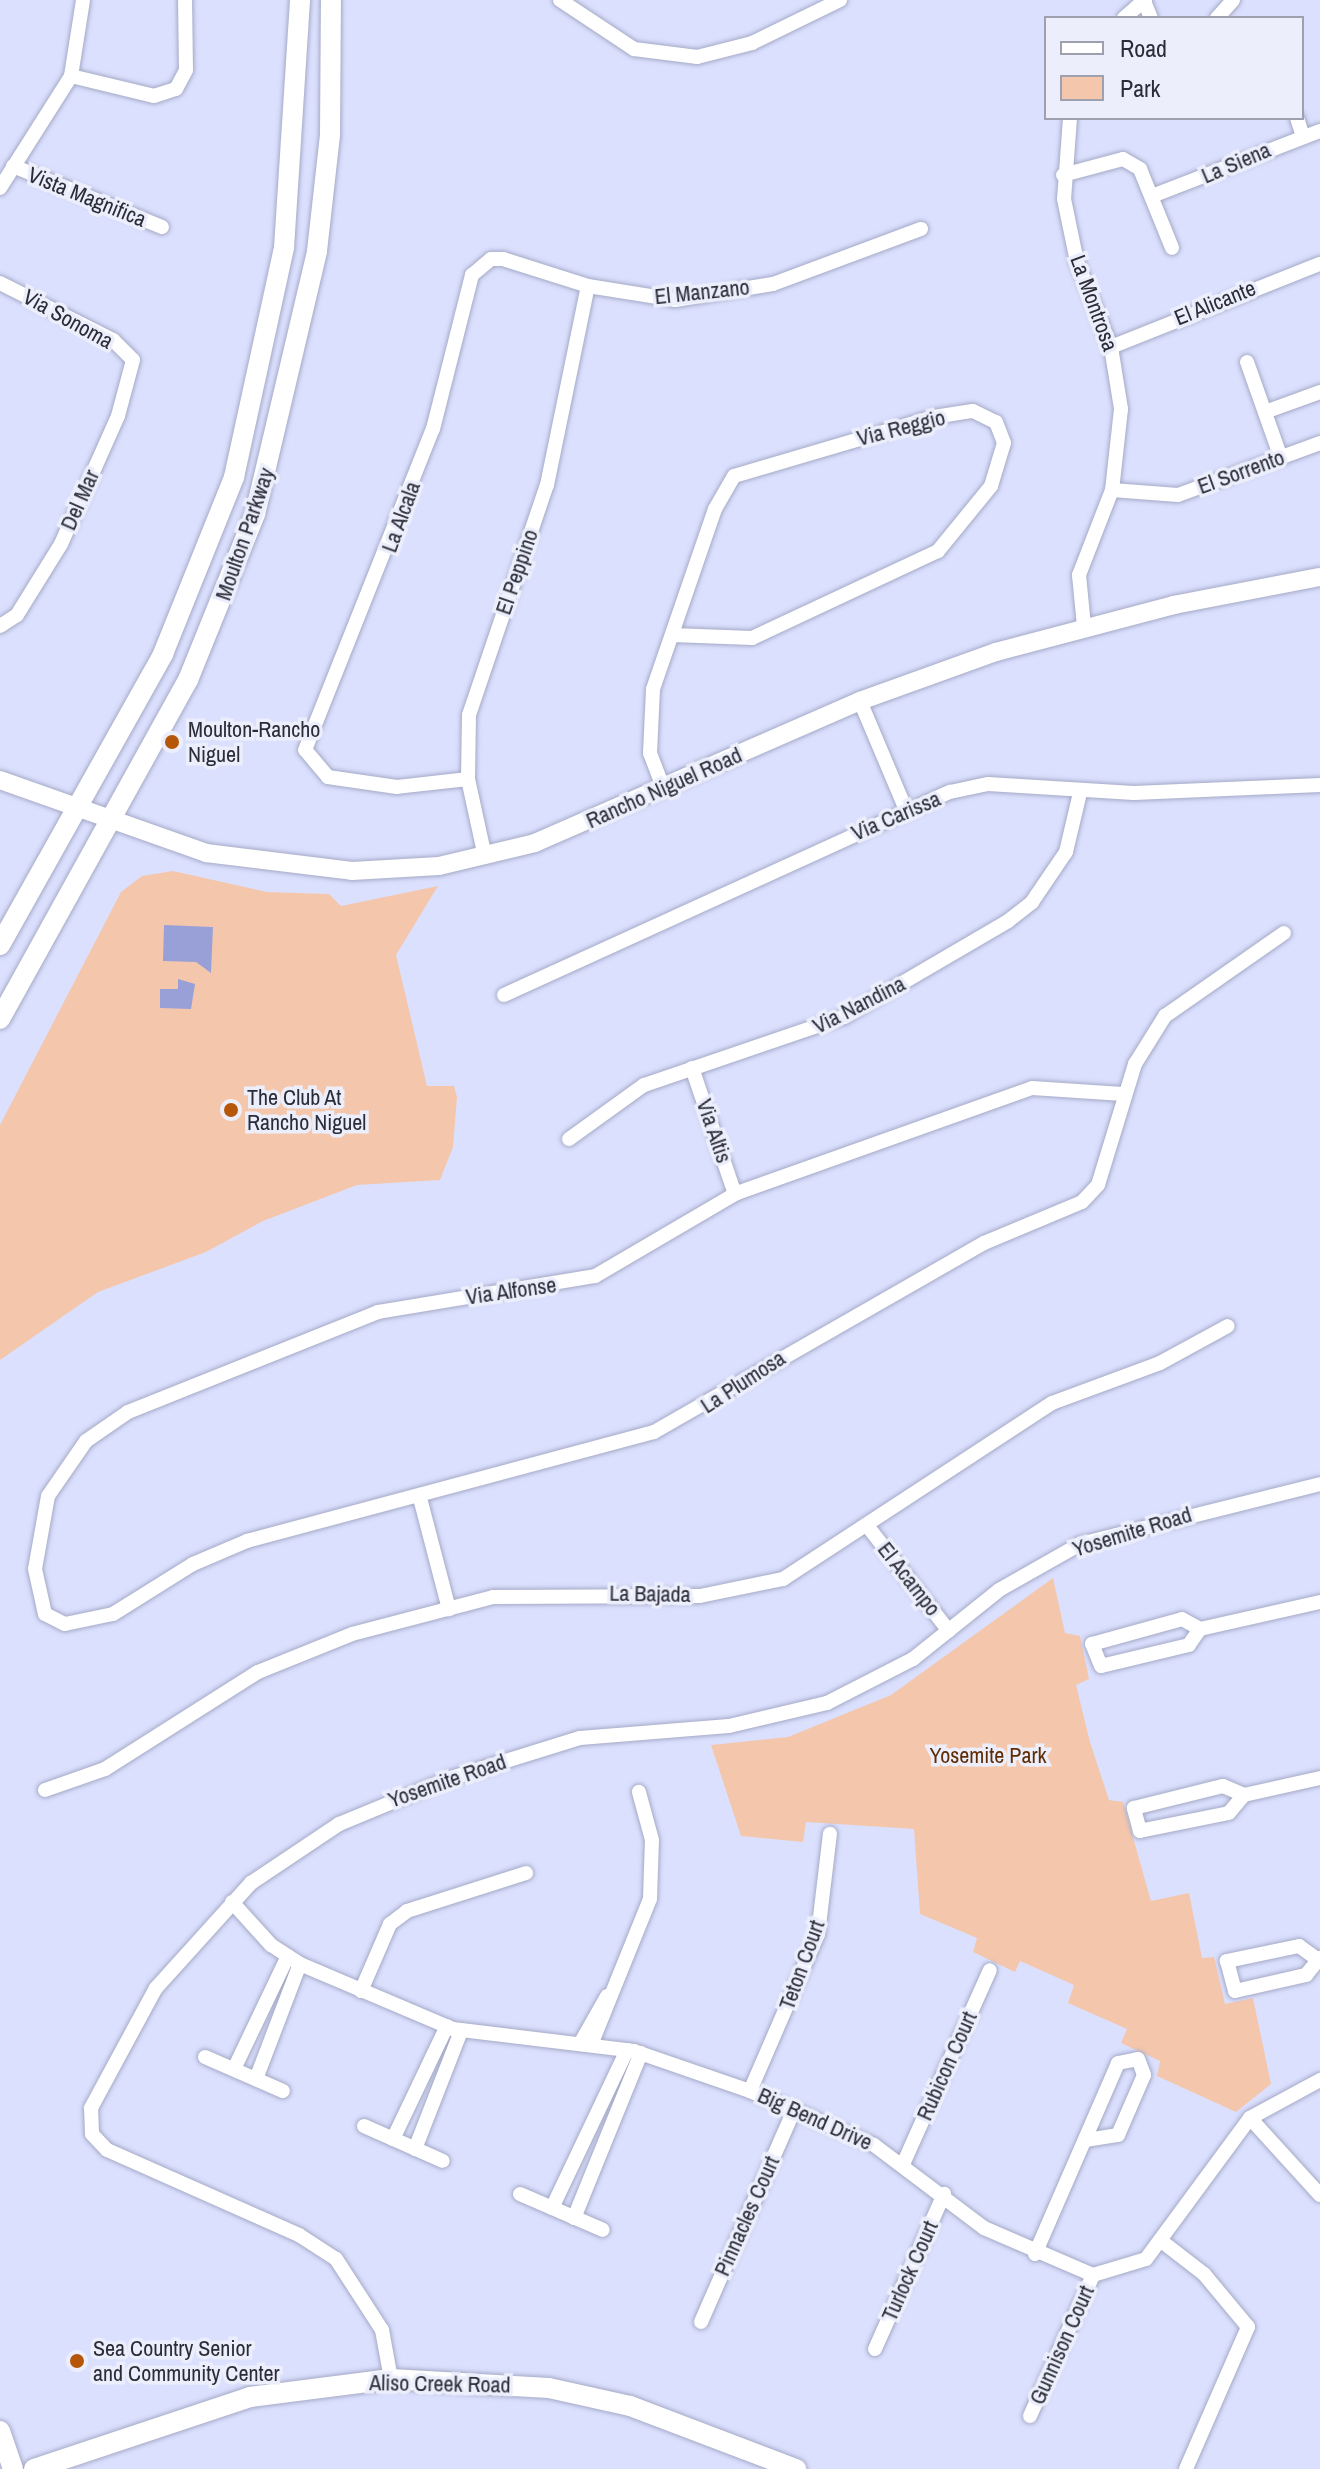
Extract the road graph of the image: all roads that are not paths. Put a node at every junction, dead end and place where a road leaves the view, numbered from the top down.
1 (83, 0) edge
2 (185, 0) edge
3 (300, 0) edge
4 (331, 0) edge
5 (560, 0) edge
6 (840, 0) edge
7 (1145, 0) edge
8 (1233, 0) edge
9 (1126, 16) edge
10 (1219, 16) edge
11 (71, 76) junction
12 (1070, 120) edge
13 (1298, 120) edge
14 (1320, 131) edge
15 (1303, 137) junction
16 (13, 166) junction
17 (1063, 175) junction
18 (0, 188) edge
19 (1152, 196) junction
20 (162, 227) dead end
21 (921, 229) dead end
22 (1172, 248) dead end
23 (1320, 264) edge
24 (480, 265) joint
25 (0, 283) edge
26 (588, 286) junction
27 (1111, 347) junction
28 (133, 360) joint
29 (1247, 362) dead end
30 (1320, 392) edge
31 (1265, 412) junction
32 (1320, 443) edge
33 (1281, 458) junction
34 (1112, 490) junction
35 (1320, 577) edge
36 (1, 626) edge
37 (1084, 626) junction
38 (672, 635) junction
39 (860, 701) junction
40 (468, 779) junction
41 (0, 780) edge
42 (1320, 785) edge
43 (663, 787) junction
44 (1080, 793) junction
45 (79, 808) junction
46 (906, 810) junction
47 (108, 819) junction
48 (485, 857) junction
49 (1284, 933) dead end
50 (0, 945) edge
51 (504, 995) dead end
52 (0, 1019) edge
53 (692, 1068) junction
54 (1123, 1094) junction
55 (569, 1139) dead end
56 (735, 1194) junction
57 (1228, 1326) dead end
58 (1320, 1484) edge
59 (420, 1498) junction
60 (869, 1528) junction
61 (1320, 1602) edge
62 (449, 1609) junction
63 (53, 1621) joint
64 (1200, 1629) junction
65 (949, 1631) junction
66 (1320, 1778) edge
67 (45, 1790) dead end
68 (639, 1792) dead end
69 (1244, 1795) junction
70 (830, 1834) dead end
71 (526, 1873) dead end
72 (232, 1902) junction
73 (1319, 1958) edge
74 (294, 1960) junction
75 (990, 1970) dead end
76 (361, 1991) junction
77 (272, 2012) junction
78 (454, 2028) junction
79 (586, 2045) junction
80 (634, 2051) junction
81 (205, 2057) dead end
82 (428, 2068) junction
83 (234, 2069) junction
84 (444, 2075) junction
85 (256, 2079) junction
86 (1320, 2080) edge
87 (283, 2091) dead end
88 (750, 2091) junction
89 (794, 2110) junction
90 (1250, 2118) junction
91 (364, 2126) dead end
92 (599, 2130) junction
93 (393, 2139) junction
94 (1087, 2140) junction
95 (415, 2149) junction
96 (443, 2161) dead end
97 (904, 2162) junction
98 (520, 2194) dead end
99 (944, 2194) junction
100 (1320, 2195) edge
101 (552, 2208) junction
102 (574, 2218) junction
103 (603, 2230) dead end
104 (1160, 2240) junction
105 (1035, 2254) junction
106 (1093, 2275) junction
107 (701, 2322) dead end
108 (875, 2349) dead end
109 (391, 2379) junction
110 (1030, 2416) dead end
111 (0, 2431) edge
112 (13, 2469) edge
113 (34, 2469) edge
114 (796, 2469) edge
115 (1186, 2469) edge

1 - 11 street
2 - 11 street
3 - 45 main road, Moulton Parkway
4 - 47 main road, Moulton Parkway
5 - 6 street
7 - 9 street
8 - 10 street
11 - 16 street
12 - 17 street, La Montrosa
13 - 15 street
14 - 15 street, La Siena
15 - 19 street, La Siena
16 - 18 street
16 - 20 street, Vista Magnifica
17 - 19 street
17 - 27 street, La Montrosa
19 - 22 street
21 - 26 street, El Manzano
23 - 27 street, El Alicante
24 - 26 street, El Manzano
24 - 40 street, La Alcala
25 - 28 street, Via Sonoma
26 - 40 street, El Peppino
27 - 34 street, La Montrosa
28 - 36 street, Del Mar
29 - 31 street
30 - 31 street
31 - 33 street
32 - 33 street, El Sorrento
33 - 34 street, El Sorrento
34 - 37 street, La Montrosa
35 - 37 street, Rancho Niguel Road
37 - 39 street, Rancho Niguel Road
38 - 38 street, Via Reggio
38 - 43 street, Via Reggio
39 - 43 street, Rancho Niguel Road
39 - 46 street
40 - 48 street, El Peppino
41 - 45 street, Rancho Niguel Road
42 - 44 street, Via Carissa
43 - 48 street, Rancho Niguel Road
44 - 46 street, Via Carissa
44 - 53 street, Via Nandina
45 - 47 street, Rancho Niguel Road
45 - 50 main road, Moulton Parkway
46 - 51 street, Via Carissa
47 - 48 street, Rancho Niguel Road
47 - 52 main road, Moulton Parkway
49 - 54 street, La Plumosa
53 - 55 street, Via Nandina
53 - 56 street, Via Altis
54 - 56 street, Via Alfonse
54 - 59 street, La Plumosa
56 - 63 street, Via Alfonse
57 - 60 street, La Bajada
58 - 65 street, Yosemite Road
59 - 62 street
59 - 63 street, La Plumosa
60 - 62 street, La Bajada
60 - 65 street, El Acampo
61 - 64 street
62 - 67 street, La Bajada
64 - 64 street
65 - 72 street, Yosemite Road
66 - 69 street
68 - 79 street
69 - 69 street
70 - 88 street, Teton Court
71 - 76 street
72 - 74 street, Big Bend Drive
72 - 109 street, Yosemite Road
73 - 73 street
74 - 76 street, Big Bend Drive
74 - 77 street
75 - 97 street, Rubicon Court
76 - 78 street, Big Bend Drive
77 - 83 street
77 - 85 street
78 - 79 street, Big Bend Drive
78 - 82 street
78 - 84 street
79 - 80 street, Big Bend Drive
80 - 88 street, Big Bend Drive
80 - 92 street
81 - 83 street
82 - 84 street
82 - 93 street
83 - 85 street
84 - 95 street
85 - 87 street
86 - 90 street
88 - 89 street, Big Bend Drive
89 - 97 street, Big Bend Drive
89 - 107 street, Pinnacles Court
90 - 100 street
90 - 104 street
91 - 93 street
92 - 101 street
92 - 102 street
93 - 95 street
94 - 94 street
94 - 105 street
95 - 96 street
97 - 99 street, Big Bend Drive
98 - 101 street
99 - 105 street, Big Bend Drive
99 - 108 street, Turlock Court
101 - 102 street
102 - 103 street
104 - 106 street
104 - 115 street
105 - 106 street, Big Bend Drive
106 - 110 street, Gunnison Court
109 - 113 main road, Aliso Creek Road
109 - 114 main road, Aliso Creek Road
111 - 112 main road

